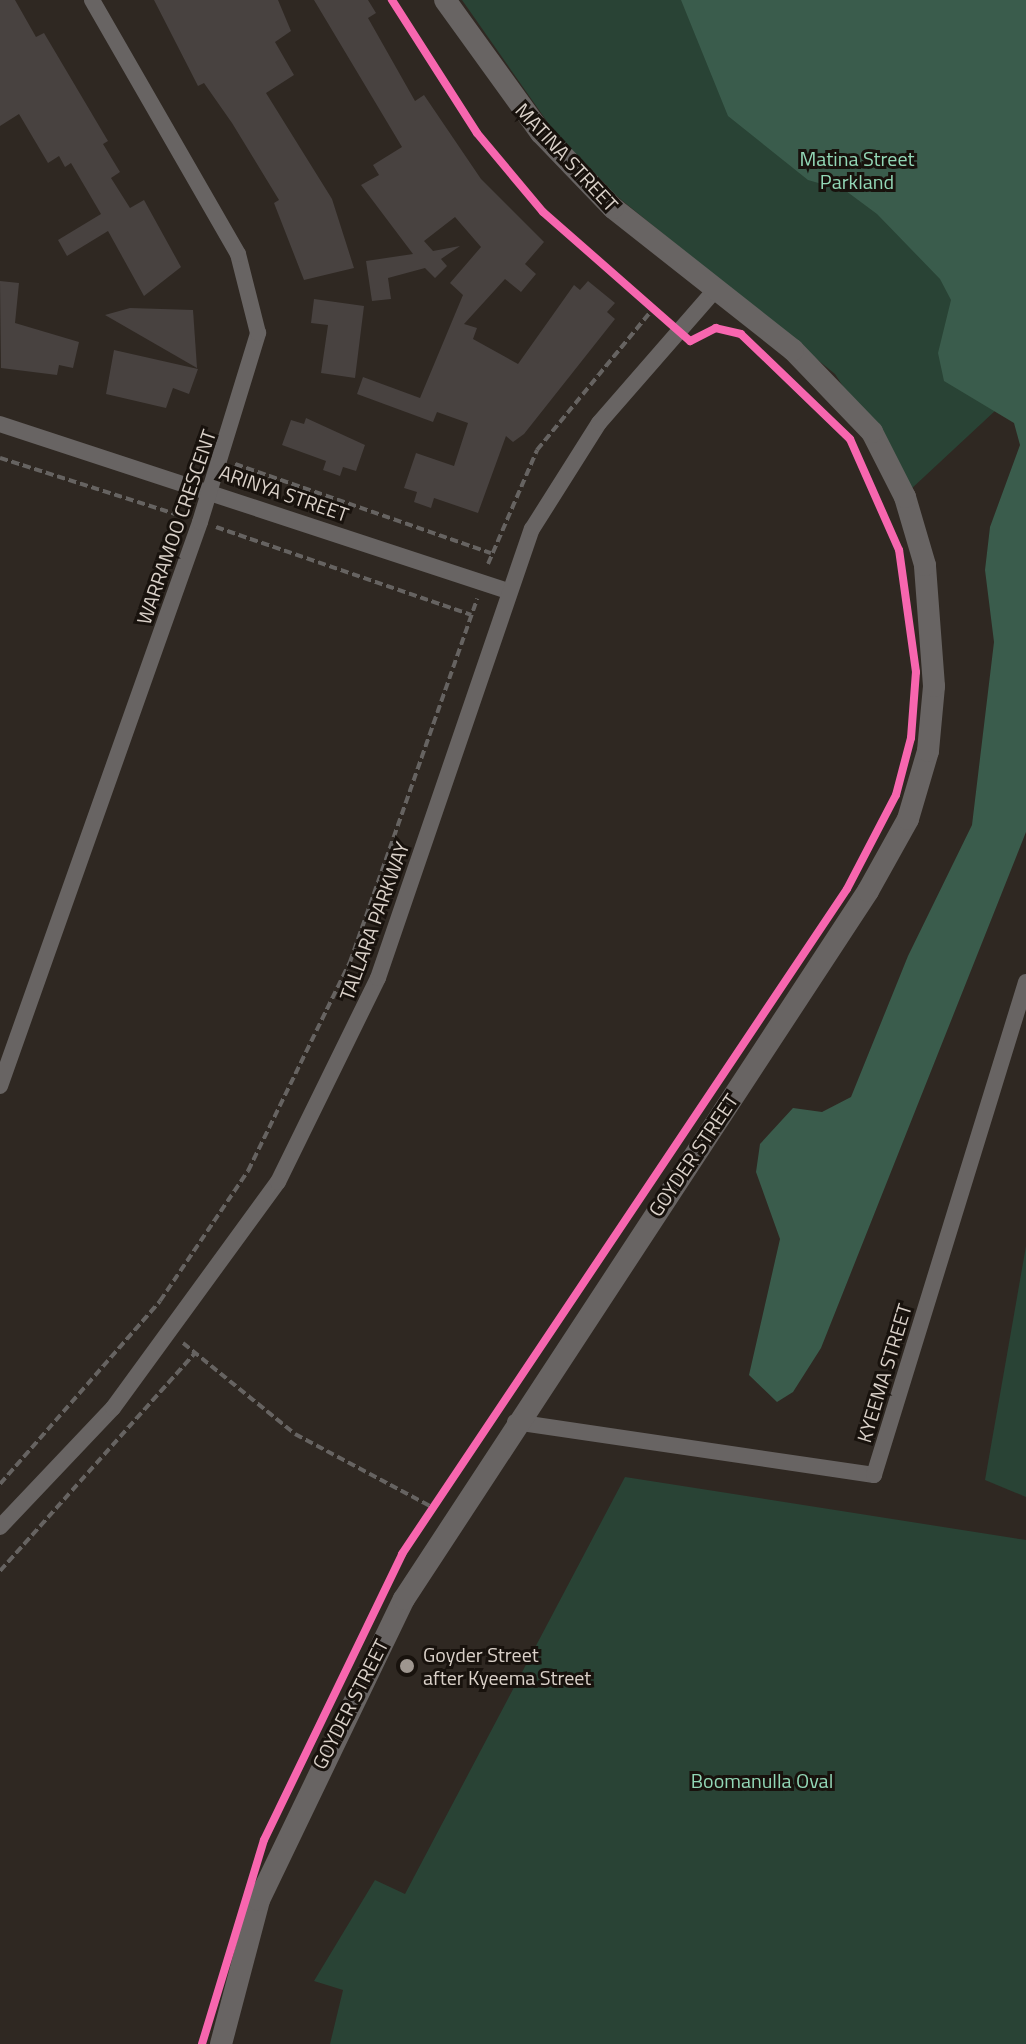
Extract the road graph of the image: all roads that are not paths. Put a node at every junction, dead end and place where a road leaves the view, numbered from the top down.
1 (92, 0) edge
2 (445, 0) edge
3 (714, 291) junction
4 (0, 424) edge
5 (211, 490) junction
6 (508, 591) junction
7 (1026, 982) edge
8 (5, 1054) edge
9 (0, 1086) edge
10 (515, 1422) junction
11 (0, 1527) edge
12 (221, 2044) edge

1 - 5 street, WARRAMOO CRESCENT
2 - 3 street, MATINA STREET
3 - 6 street, TALLARA PARKWAY
3 - 10 street, GOYDER STREET
4 - 5 street, ARINYA STREET
5 - 6 street, ARINYA STREET
5 - 8 street, WARRAMOO CRESCENT
6 - 11 street, TALLARA PARKWAY
7 - 10 street, KYEEMA STREET
8 - 9 street, WARRAMOO CRESCENT
10 - 12 street, GOYDER STREET

